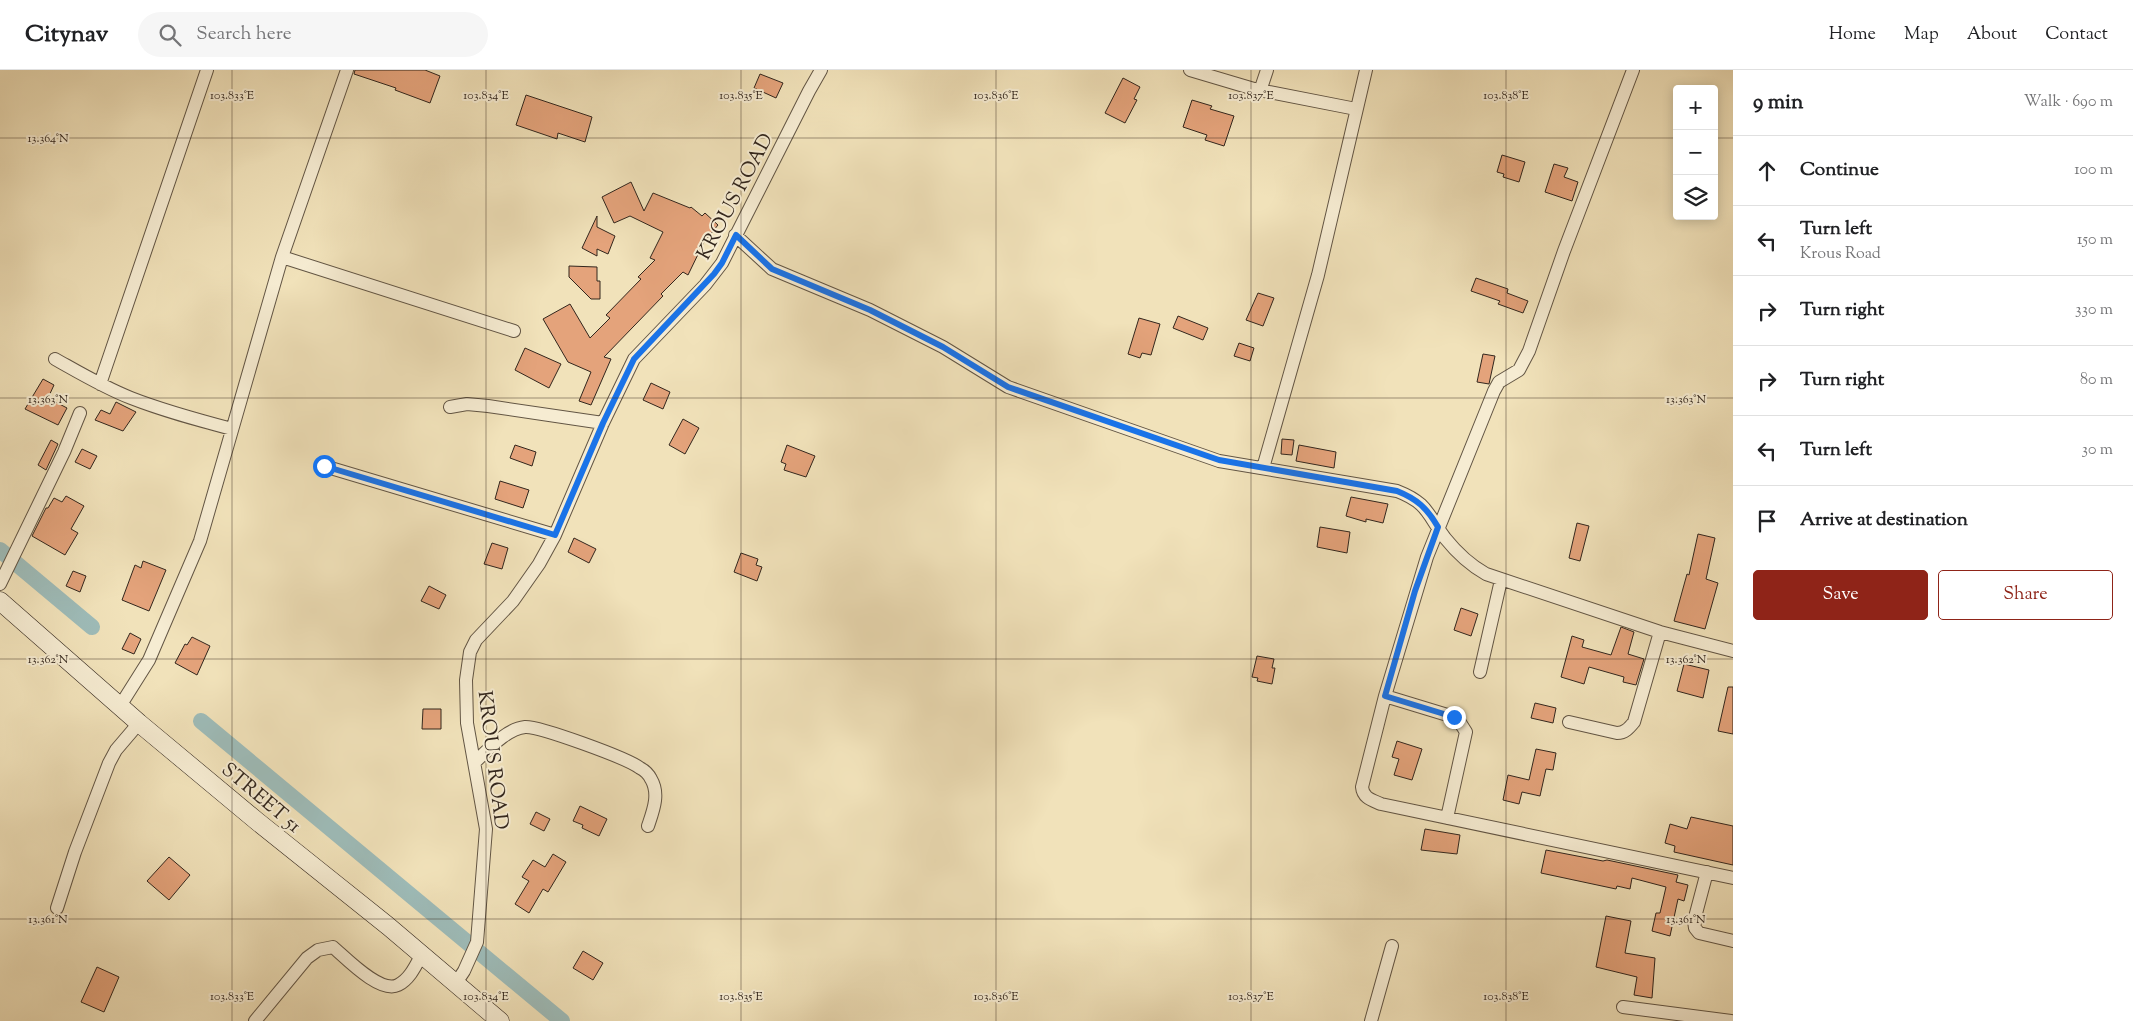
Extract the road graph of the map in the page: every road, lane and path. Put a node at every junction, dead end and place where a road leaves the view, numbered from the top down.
1 (207, 70) edge
2 (347, 70) edge
3 (821, 70) edge
4 (1190, 70) edge
5 (1267, 70) edge
6 (1366, 70) edge
7 (1633, 70) edge
8 (1260, 91) junction
9 (1356, 109) junction
10 (736, 235) junction
11 (282, 257) junction
12 (514, 331) dead end
13 (55, 359) dead end
14 (100, 384) junction
15 (450, 407) dead end
16 (80, 413) dead end
17 (603, 423) junction
18 (232, 429) junction
19 (324, 466) dead end
20 (1264, 468) junction
21 (1438, 527) junction
22 (555, 535) junction
23 (1501, 580) junction
24 (1, 581) edge
25 (0, 601) edge
26 (1660, 632) junction
27 (1733, 651) edge
28 (1480, 672) dead end
29 (1385, 696) junction
30 (120, 706) junction
31 (1569, 722) dead end
32 (134, 729) junction
33 (475, 762) junction
34 (1447, 818) junction
35 (648, 826) dead end
36 (1707, 872) junction
37 (1733, 878) edge
38 (56, 908) dead end
39 (1733, 941) edge
40 (1392, 946) dead end
41 (422, 954) junction
42 (460, 977) junction
43 (1623, 1007) dead end
44 (255, 1021) edge
45 (500, 1021) edge
46 (1371, 1021) edge
47 (1731, 1021) edge

1 - 14 street
2 - 11 street
3 - 10 street, KROUS ROAD
4 - 8 street
5 - 8 street
6 - 9 street
7 - 21 street
8 - 9 street
9 - 20 street
10 - 17 street, KROUS ROAD
10 - 20 street
11 - 12 street
11 - 18 street
13 - 14 street
14 - 18 street
15 - 17 street
16 - 24 street
17 - 22 street, KROUS ROAD
18 - 30 street
19 - 22 street
20 - 21 street
21 - 23 street
21 - 29 street
22 - 33 street, KROUS ROAD
23 - 26 street
23 - 28 street
25 - 30 main road, STREET 51
26 - 27 street
26 - 31 street
29 - 34 street
29 - 34 street
30 - 32 main road, STREET 51
32 - 38 street
32 - 41 main road, STREET 51
33 - 35 street
33 - 42 street, KROUS ROAD
34 - 36 street
36 - 37 street
36 - 39 street
40 - 46 street
41 - 42 main road, STREET 51
41 - 44 street
42 - 45 main road, STREET 51
43 - 47 street

